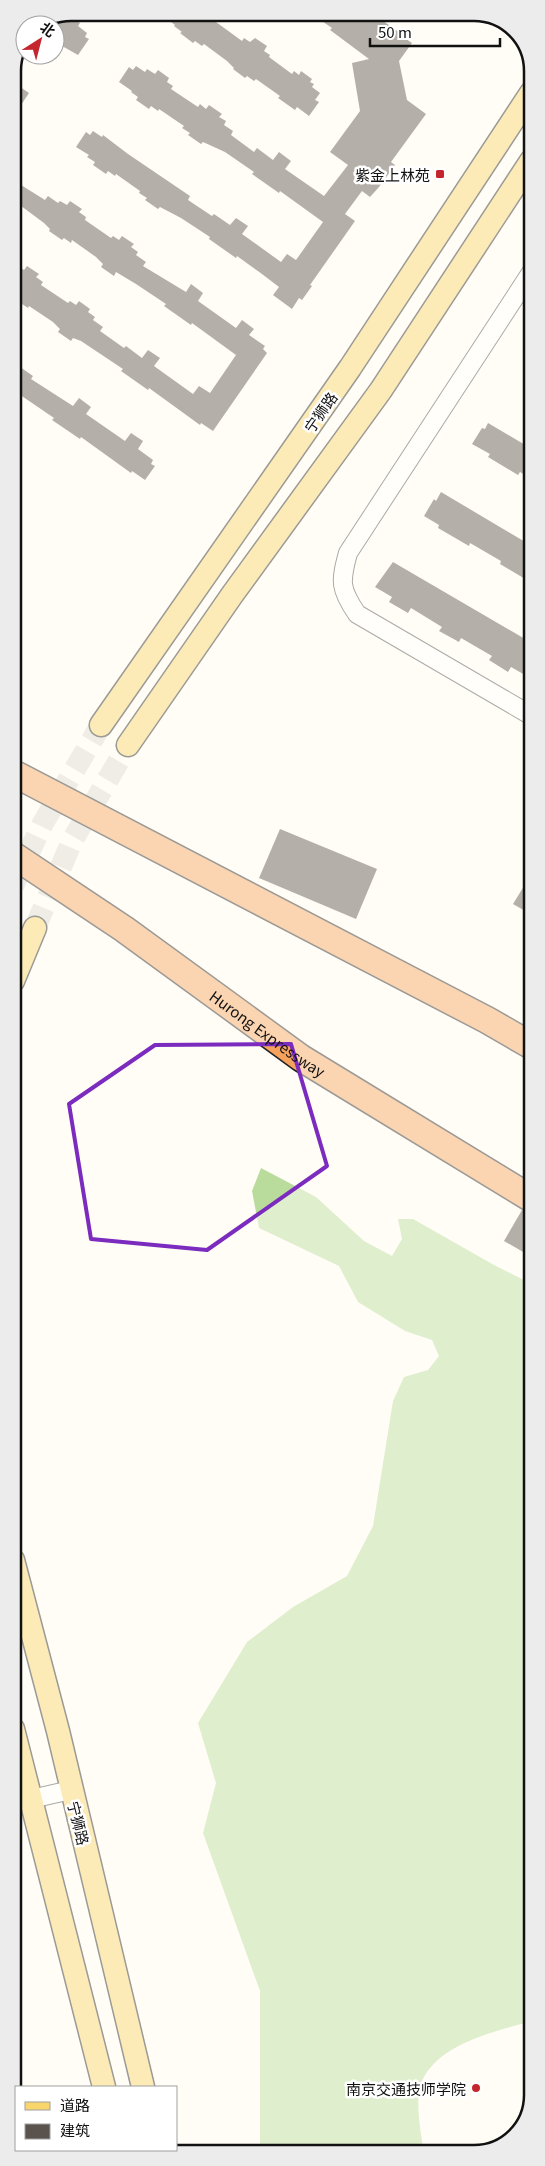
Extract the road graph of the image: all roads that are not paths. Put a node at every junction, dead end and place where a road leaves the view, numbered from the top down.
1 (524, 104) edge
2 (524, 173) edge
3 (524, 283) edge
4 (524, 711) edge
5 (101, 725) tunnel mouth
6 (128, 745) tunnel mouth
7 (21, 777) edge
8 (21, 859) edge
9 (35, 928) tunnel mouth
10 (21, 962) edge
11 (524, 1041) edge
12 (524, 1194) edge
13 (21, 1592) edge
14 (71, 1790) junction
15 (22, 1799) edge
16 (104, 2086) edge
17 (143, 2086) edge

1 - 5 main road, 宁狮路
2 - 6 main road
3 - 4 street
7 - 11 highway
8 - 12 highway, Hurong Expressway
9 - 10 main road
13 - 14 main road, 宁狮路
14 - 15 street
14 - 17 main road, 宁狮路
15 - 16 main road

